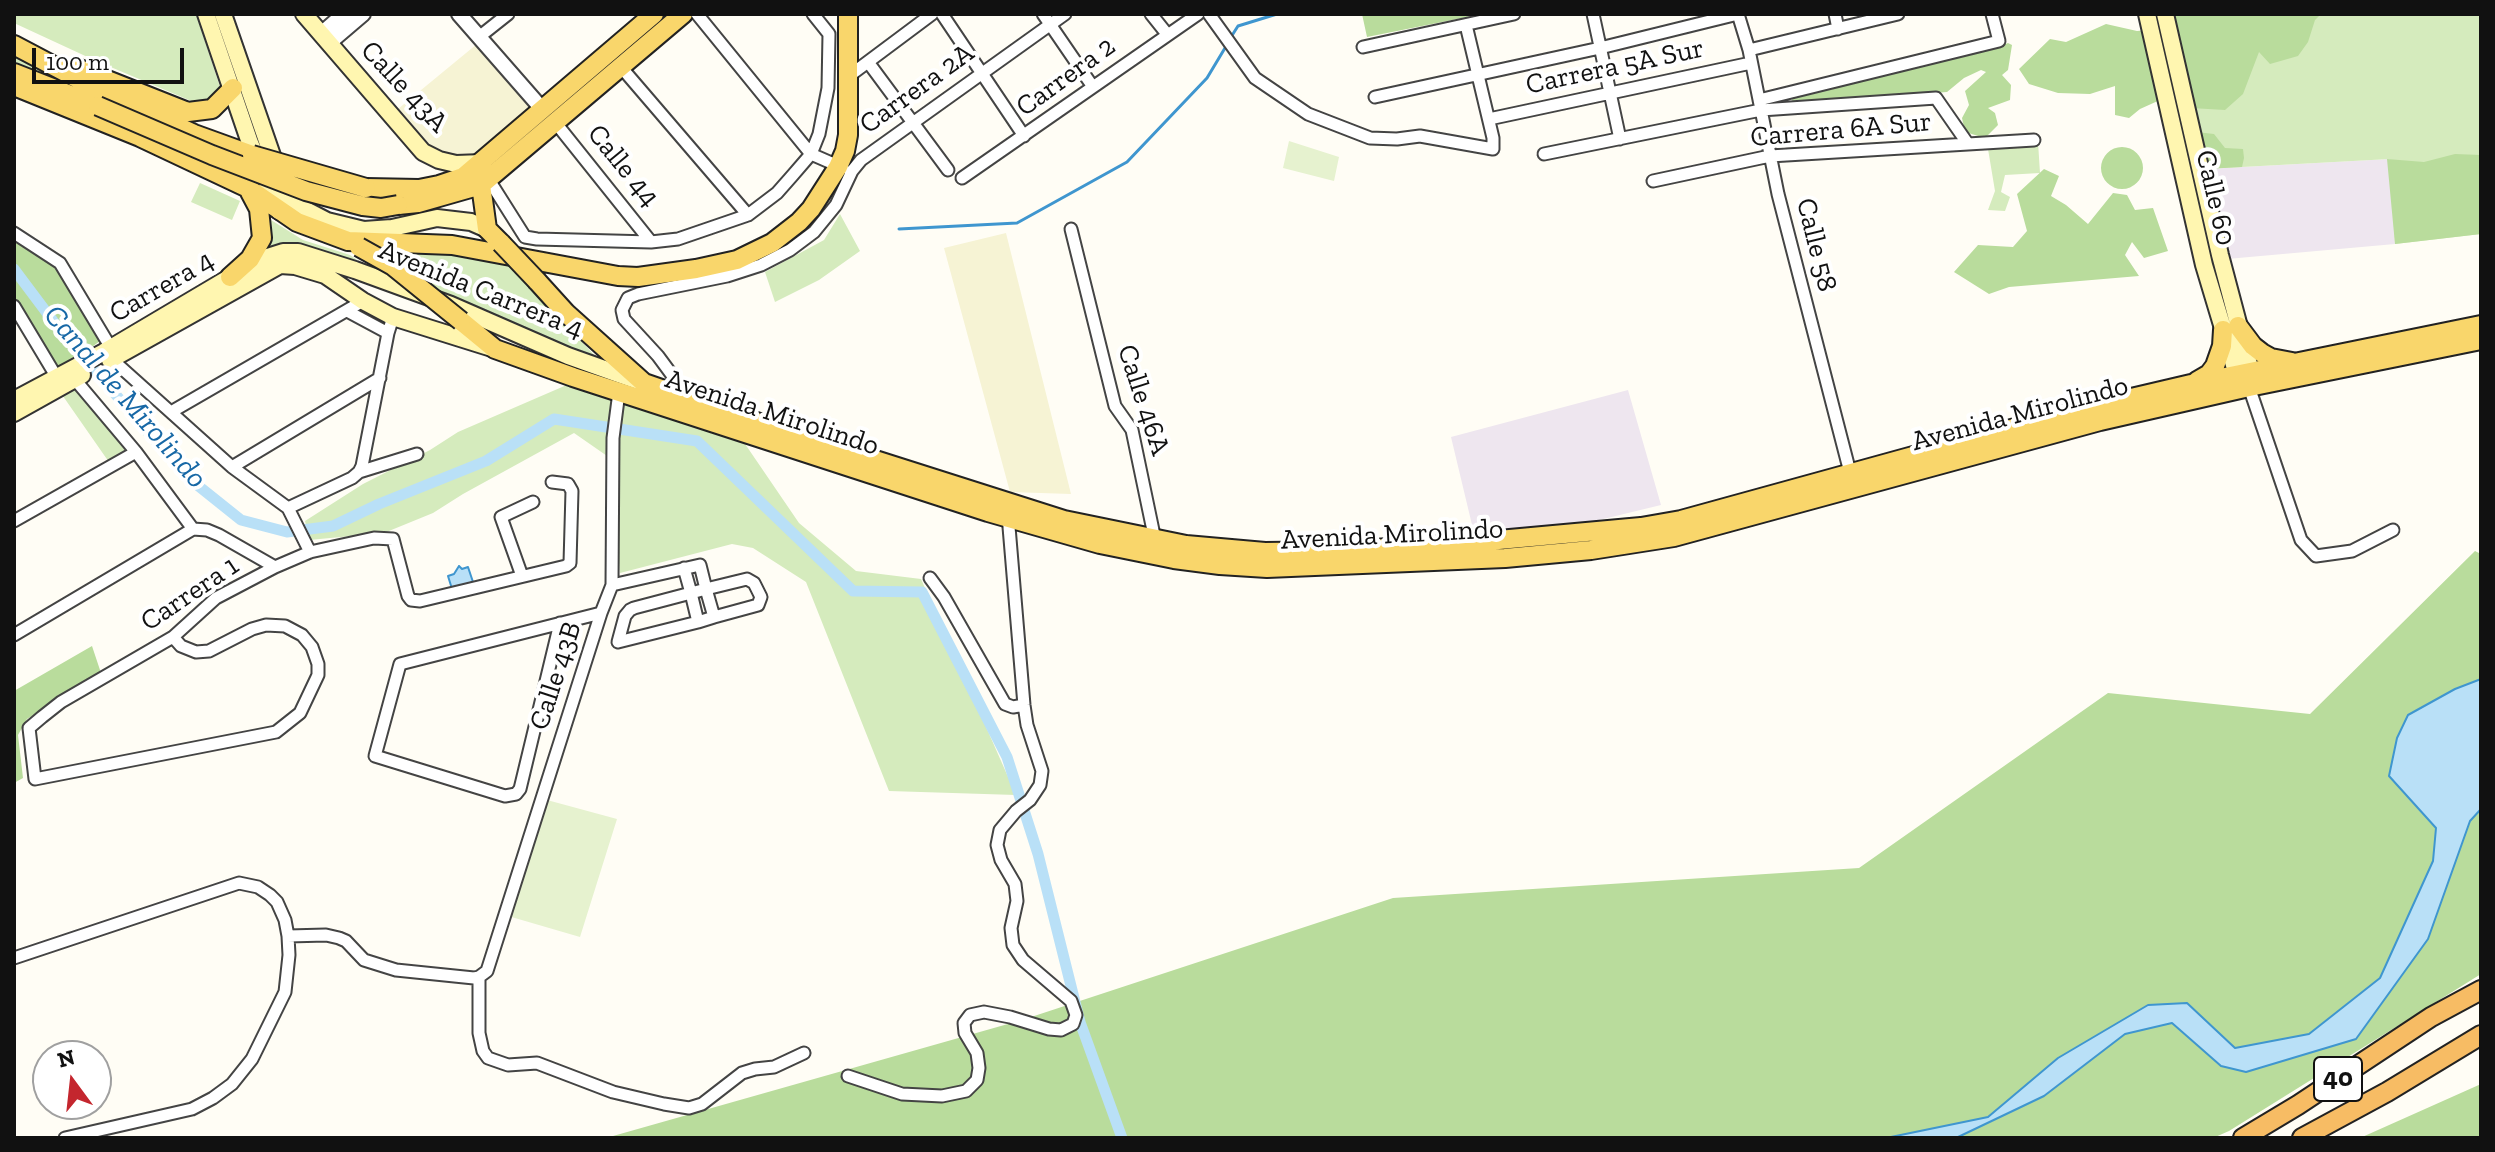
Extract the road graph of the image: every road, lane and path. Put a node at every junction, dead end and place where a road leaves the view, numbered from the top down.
1 (206, 14) edge
2 (223, 14) edge
3 (304, 14) edge
4 (344, 14) edge
5 (363, 14) edge
6 (459, 14) edge
7 (508, 14) edge
8 (683, 14) edge
9 (697, 14) edge
10 (813, 14) edge
11 (848, 14) edge
12 (932, 14) edge
13 (942, 14) edge
14 (1065, 14) edge
15 (1151, 14) edge
16 (1198, 14) edge
17 (1514, 14) edge
18 (1593, 14) edge
19 (1738, 14) edge
20 (1835, 14) edge
21 (1898, 14) edge
22 (1992, 14) edge
23 (2147, 14) edge
24 (2165, 14) edge
25 (645, 17) edge
26 (1211, 18) edge
27 (1047, 19) edge
28 (1466, 25) junction
29 (1838, 29) junction
30 (1167, 34) junction
31 (479, 37) junction
32 (325, 39) junction
33 (14, 45) edge
34 (1363, 47) dead end
35 (1600, 48) junction
36 (1750, 56) junction
37 (45, 60) junction
38 (868, 62) junction
39 (621, 67) junction
40 (14, 73) edge
41 (981, 73) junction
42 (1478, 75) junction
43 (849, 76) junction
44 (14, 86) edge
45 (1093, 87) junction
46 (233, 88) junction
47 (1610, 93) junction
48 (1375, 97) dead end
49 (101, 99) junction
50 (1760, 105) junction
51 (549, 116) junction
52 (1489, 119) junction
53 (913, 121) junction
54 (1024, 136) junction
55 (1620, 139) junction
56 (2034, 140) dead end
57 (1968, 144) junction
58 (811, 154) junction
59 (1544, 154) dead end
60 (1770, 156) junction
61 (845, 169) junction
62 (948, 170) dead end
63 (484, 176) junction
64 (962, 178) dead end
65 (1653, 181) dead end
66 (246, 187) junction
67 (279, 211) junction
68 (748, 215) junction
69 (487, 229) junction
70 (1071, 229) dead end
71 (14, 233) edge
72 (651, 242) junction
73 (353, 244) junction
74 (298, 252) joint
75 (280, 265) joint
76 (230, 277) junction
77 (363, 301) junction
78 (347, 311) junction
79 (16, 312) edge
80 (393, 317) junction
81 (2481, 325) edge
82 (2231, 328) junction
83 (388, 333) junction
84 (2481, 340) edge
85 (495, 349) junction
86 (106, 355) junction
87 (2298, 363) junction
88 (71, 373) junction
89 (380, 378) junction
90 (2246, 378) junction
91 (644, 383) junction
92 (2191, 384) junction
93 (619, 392) junction
94 (690, 399) junction
95 (14, 400) edge
96 (171, 412) junction
97 (14, 413) edge
98 (136, 452) junction
99 (417, 454) dead end
100 (232, 467) junction
101 (359, 472) junction
102 (1852, 480) junction
103 (552, 482) dead end
104 (533, 502) dead end
105 (1009, 511) junction
106 (291, 512) junction
107 (14, 521) edge
108 (193, 529) junction
109 (2393, 530) dead end
110 (1155, 540) junction
111 (310, 552) junction
112 (275, 567) junction
113 (684, 568) junction
114 (522, 576) junction
115 (930, 578) dead end
116 (612, 585) junction
117 (706, 589) junction
118 (691, 593) junction
119 (601, 613) junction
120 (714, 617) junction
121 (698, 622) junction
122 (560, 623) junction
123 (14, 635) edge
124 (173, 637) junction
125 (1024, 705) junction
126 (288, 936) junction
127 (14, 947) edge
128 (27, 953) junction
129 (14, 958) edge
130 (479, 977) junction
131 (2481, 990) edge
132 (2481, 1000) edge
133 (2450, 1007) junction
134 (2481, 1035) edge
135 (804, 1053) dead end
136 (848, 1076) dead end
137 (65, 1138) edge
138 (2243, 1138) edge
139 (2302, 1138) edge

1 - 46 main road
2 - 69 main road
3 - 32 main road, Calle 43A
4 - 32 street
5 - 32 street
6 - 31 street, Calle 44
7 - 31 street
8 - 39 main road, Avenida Carrera 4
9 - 58 street
10 - 58 street
11 - 43 main road
12 - 38 street
13 - 41 street
14 - 27 street, Carrera 2A
15 - 30 street
16 - 30 street, Carrera 2
17 - 28 street
18 - 35 street
19 - 35 street
19 - 36 street, Calle 58
20 - 29 street
21 - 29 street, Carrera 5A Sur
22 - 50 street
23 - 82 main road, Calle 60
24 - 82 main road, Calle 60
25 - 51 main road, Avenida Carrera 4
26 - 52 street
27 - 41 street, Carrera 2A
27 - 45 street
28 - 34 street
28 - 42 street
29 - 36 street, Carrera 5A Sur
30 - 45 street, Carrera 2
31 - 51 street, Calle 44
32 - 63 main road, Calle 43A
33 - 37 main road
35 - 42 street
35 - 47 street
36 - 47 street, Carrera 5A Sur
36 - 50 street, Calle 58
37 - 46 main road
37 - 49 main road
38 - 43 street
38 - 53 street
39 - 51 main road, Avenida Carrera 4
39 - 68 street
40 - 49 main road
41 - 53 street, Carrera 2A
41 - 54 street
42 - 48 street
42 - 52 street
43 - 61 main road
44 - 66 main road
45 - 54 street, Carrera 2
46 - 67 main road
47 - 52 street, Carrera 5A Sur
47 - 55 street
49 - 63 main road, Avenida Carrera 4, bridge
49 - 63 main road, Avenida Carrera 4, bridge
50 - 55 street
50 - 57 street
50 - 60 street, Calle 58
51 - 63 main road, Avenida Carrera 4
51 - 72 street, Calle 44
53 - 61 street, Carrera 2A
53 - 62 street
54 - 64 street, Carrera 2
55 - 59 street
56 - 57 street, Carrera 6A Sur
57 - 60 street, Carrera 6A Sur
58 - 61 street
58 - 68 street
60 - 65 street, Carrera 6A Sur
60 - 102 street, Calle 58
61 - 73 main road
61 - 94 street
63 - 69 main road
63 - 72 street
66 - 67 main road
66 - 76 main road
67 - 73 main road
68 - 72 street
69 - 91 main road, Avenida Mirolindo, bridge
70 - 110 street, Calle 46A
71 - 86 street
73 - 85 main road, Avenida Mirolindo, bridge
74 - 76 main road, Carrera 4
74 - 91 main road, Avenida Carrera 4
75 - 77 main road, Avenida Carrera 4
75 - 86 main road, Carrera 4
76 - 86 main road, Carrera 4
77 - 78 street
77 - 80 main road, Avenida Carrera 4
78 - 83 street
78 - 96 street
79 - 88 street
80 - 83 street
80 - 85 main road, Avenida Carrera 4
81 - 87 main road, Avenida Mirolindo
82 - 87 main road
82 - 90 main road, Calle 60
82 - 92 main road
83 - 89 street
84 - 90 main road, Avenida Mirolindo
85 - 93 main road, Avenida Mirolindo
86 - 88 main road, Carrera 4
86 - 96 street
87 - 90 main road, Avenida Mirolindo
88 - 95 main road, Carrera 4
88 - 97 main road, Carrera 4
88 - 98 street
89 - 100 street
89 - 101 street
90 - 92 main road, Avenida Mirolindo
90 - 102 main road, Avenida Mirolindo
90 - 109 street, Calle 60
91 - 94 main road, Avenida Mirolindo
92 - 102 main road, Avenida Mirolindo
93 - 105 main road, Avenida Mirolindo
93 - 116 street, Calle 43B
94 - 105 main road, Avenida Mirolindo
96 - 100 street
98 - 107 street
98 - 108 street
99 - 101 street
100 - 106 street
101 - 106 street
102 - 105 main road, Avenida Mirolindo
102 - 110 main road, Avenida Mirolindo
103 - 114 street
104 - 114 street
105 - 110 main road, Avenida Mirolindo
105 - 125 street
106 - 111 street
108 - 112 street
108 - 123 street
111 - 112 street, Carrera 1
111 - 114 street, Carrera 1
112 - 124 street, Carrera 1
113 - 116 street
113 - 117 street
113 - 118 street
115 - 125 street
116 - 119 street, Calle 43B
117 - 118 street
117 - 120 street
117 - 120 street
118 - 121 street
118 - 121 street
119 - 122 street
119 - 130 street, Calle 43B
120 - 121 street
122 - 122 street
124 - 124 street, Carrera 1
125 - 136 street
126 - 128 street
126 - 130 street
126 - 137 street
127 - 128 street
128 - 129 street
130 - 135 street
131 - 133 highway, 40
132 - 133 highway
133 - 138 highway, 40
134 - 139 highway, 40

